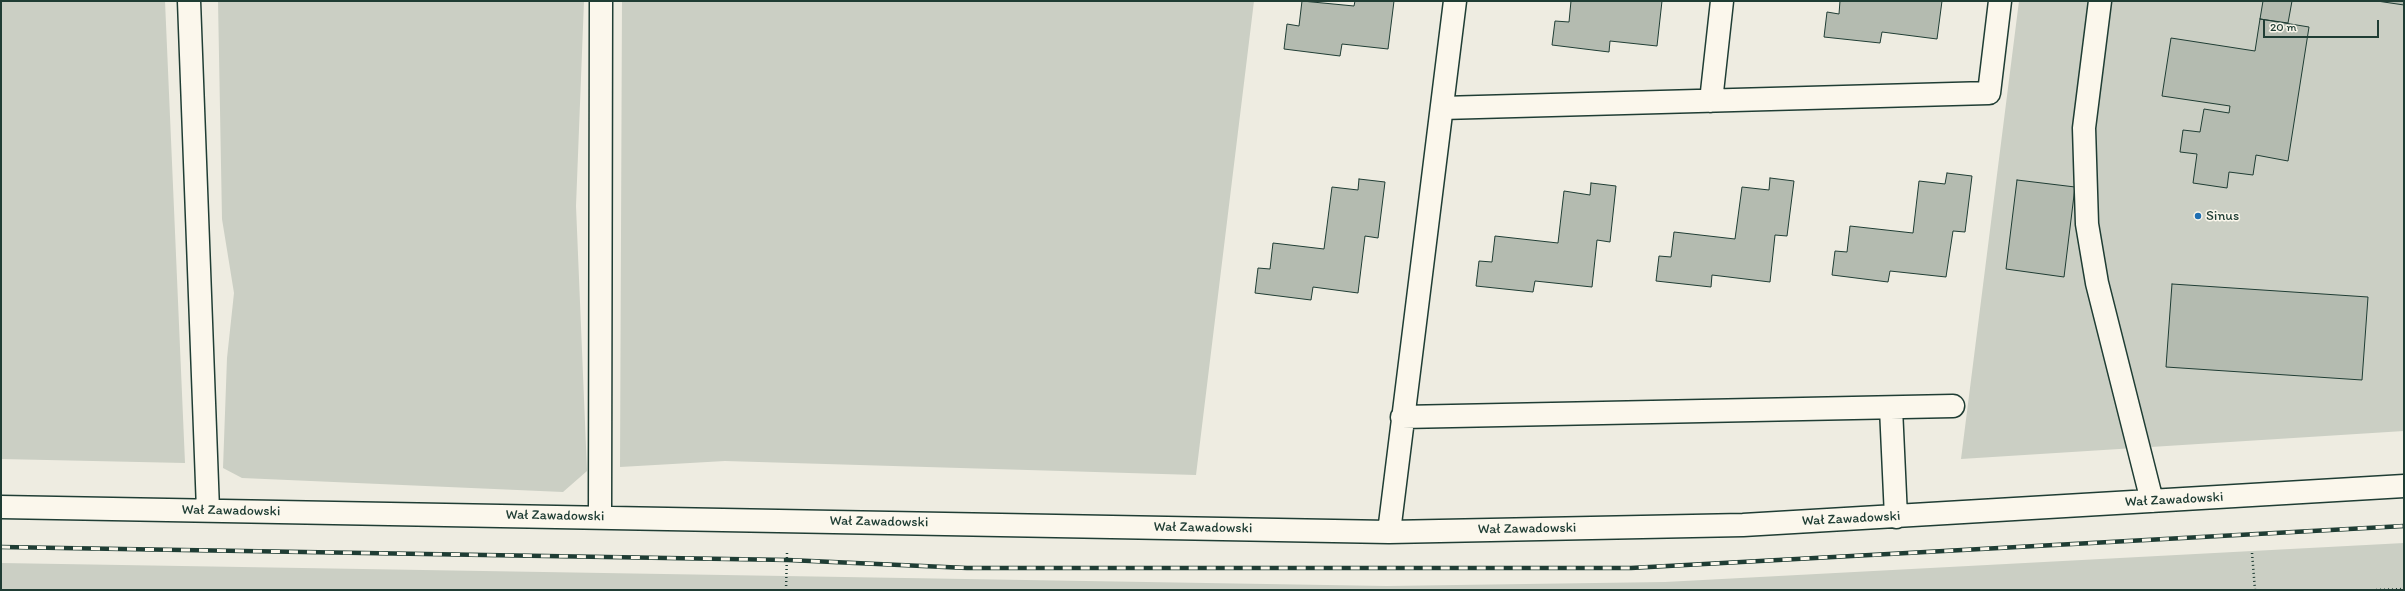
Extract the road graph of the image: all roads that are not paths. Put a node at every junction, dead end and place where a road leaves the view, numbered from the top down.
1 (189, 1) edge
2 (601, 1) edge
3 (1455, 1) edge
4 (1722, 1) edge
5 (2000, 1) edge
6 (2100, 1) edge
7 (1711, 102) junction
8 (1442, 108) junction
9 (1953, 406) dead end
10 (1891, 408) junction
11 (1402, 417) junction
12 (2404, 486) edge
13 (2152, 502) junction
14 (1, 507) edge
15 (208, 510) junction
16 (600, 516) junction
17 (1896, 517) junction
18 (1389, 532) junction

1 - 15 street
2 - 16 street
3 - 8 street
4 - 7 street
5 - 7 street
6 - 13 street
7 - 8 street
8 - 11 street
9 - 10 street
10 - 11 street
10 - 17 street
11 - 18 street
12 - 13 street, Wał Zawadowski
13 - 17 street, Wał Zawadowski
14 - 15 street, Wał Zawadowski
15 - 16 street, Wał Zawadowski
16 - 18 street, Wał Zawadowski
17 - 18 street, Wał Zawadowski

